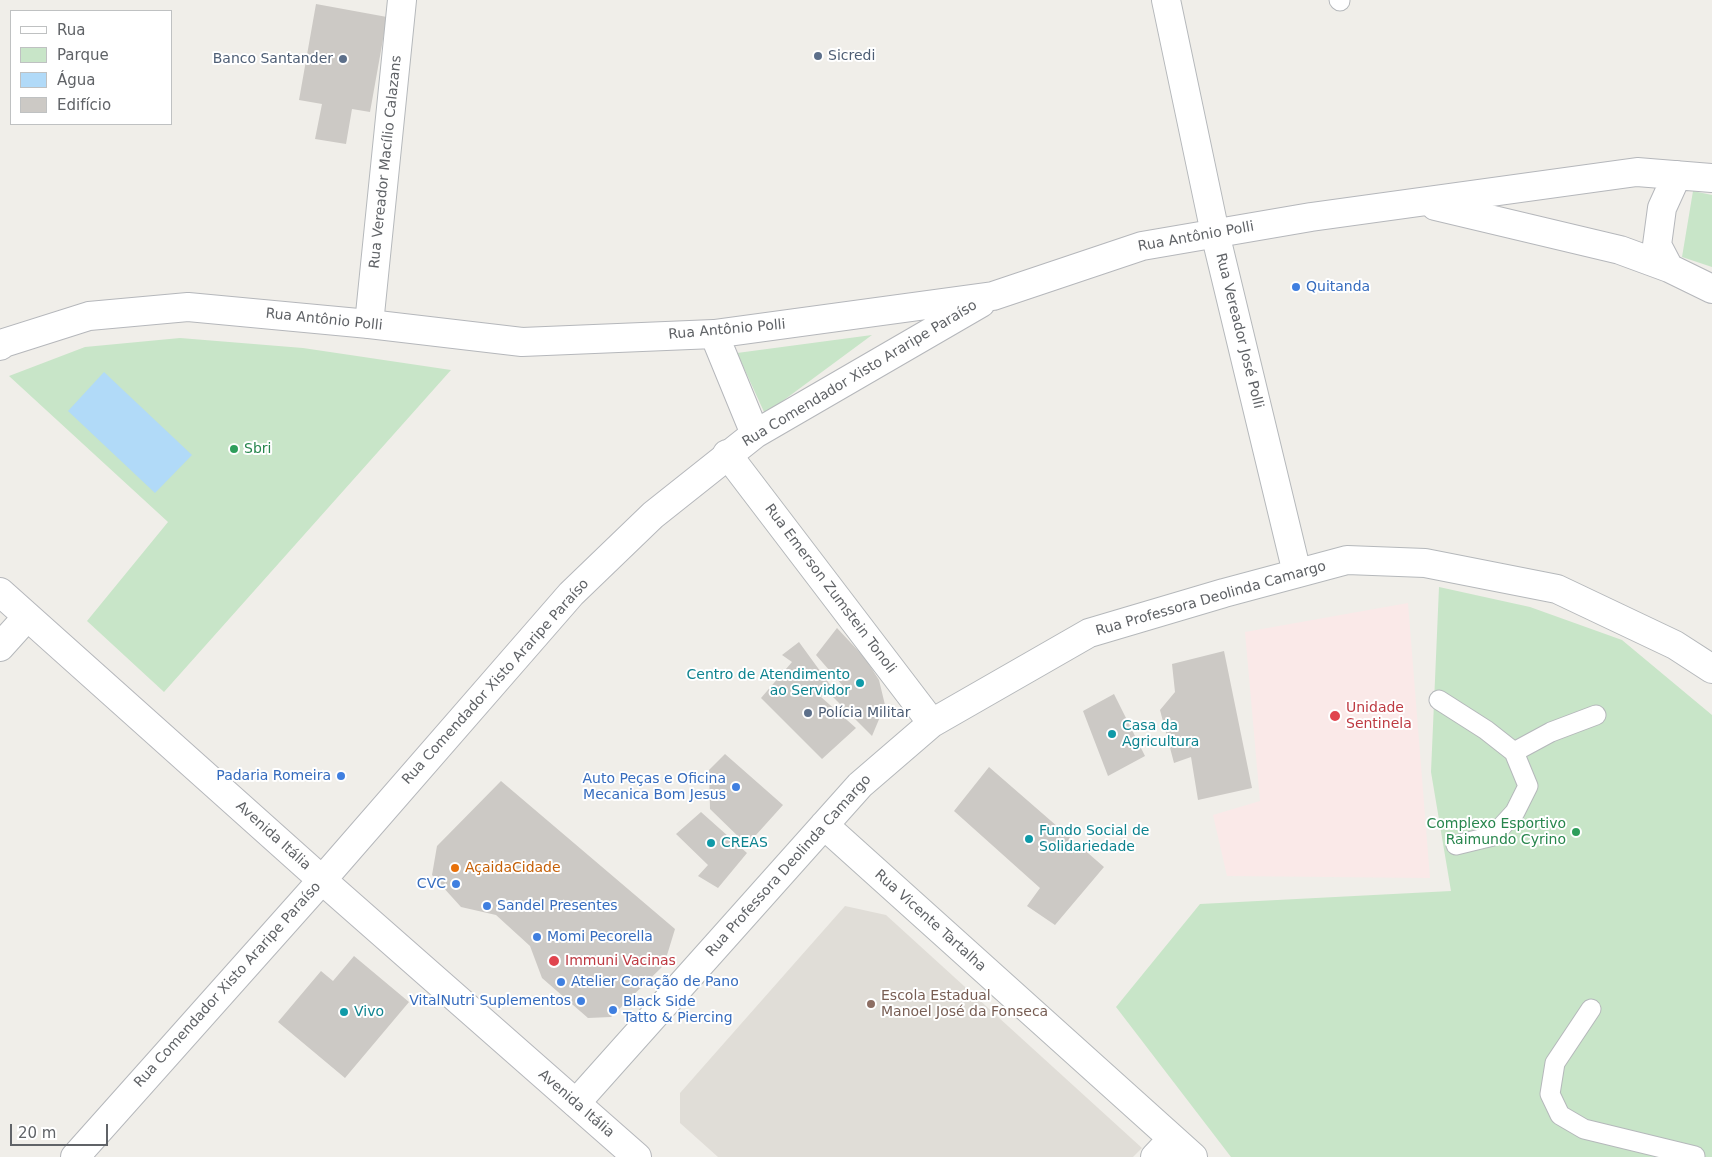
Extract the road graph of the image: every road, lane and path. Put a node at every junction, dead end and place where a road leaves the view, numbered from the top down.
1 (402, 0) edge
2 (1166, 0) edge
3 (1677, 175) junction
4 (1712, 178) edge
5 (1419, 202) junction
6 (1215, 233) junction
7 (1669, 268) junction
8 (1712, 290) edge
9 (993, 296) junction
10 (369, 324) junction
11 (714, 334) junction
12 (0, 346) edge
13 (755, 434) junction
14 (728, 454) junction
15 (1297, 573) junction
16 (0, 592) edge
17 (27, 617) junction
18 (0, 647) edge
19 (1712, 669) edge
20 (1438, 700) dead end
21 (1596, 715) dead end
22 (932, 723) junction
23 (1514, 752) junction
24 (824, 825) junction
25 (1456, 846) dead end
26 (322, 880) junction
27 (1591, 1009) dead end
28 (576, 1103) junction
29 (1164, 1148) edge
30 (77, 1156) edge
31 (1695, 1156) edge
32 (637, 1157) edge
33 (1193, 1157) edge

1 - 10 main road, Rua Vereador Macílio Calazans
2 - 6 main road, Rua Vereador José Polli
3 - 4 main road, Rua Antônio Polli
3 - 5 main road, Rua Antônio Polli
3 - 7 main road
5 - 6 main road, Rua Antônio Polli
5 - 7 main road, Rua Antônio Polli
6 - 9 main road, Rua Antônio Polli
6 - 15 main road, Rua Vereador José Polli
7 - 8 main road, Rua Antônio Polli
9 - 11 main road, Rua Antônio Polli
9 - 13 main road, Rua Comendador Xisto Araripe Paraíso
10 - 11 main road, Rua Antônio Polli
10 - 12 main road, Rua Antônio Polli
11 - 13 main road
13 - 14 main road, Rua Comendador Xisto Araripe Paraíso
14 - 22 main road, Rua Emerson Zumstein Tonoli
14 - 26 main road, Rua Comendador Xisto Araripe Paraíso
15 - 19 main road, Rua Professora Deolinda Camargo
15 - 22 main road, Rua Professora Deolinda Camargo
16 - 17 main road, Avenida Itália
17 - 18 main road
17 - 26 main road, Avenida Itália
20 - 23 lane
21 - 23 lane
22 - 24 main road, Rua Professora Deolinda Camargo
23 - 25 lane
24 - 28 main road, Rua Professora Deolinda Camargo
24 - 29 main road, Rua Vicente Tartalha
26 - 28 main road, Avenida Itália
26 - 30 main road, Rua Comendador Xisto Araripe Paraíso
27 - 31 lane
28 - 32 main road, Avenida Itália
29 - 33 main road, Rua Vicente Tartalha

